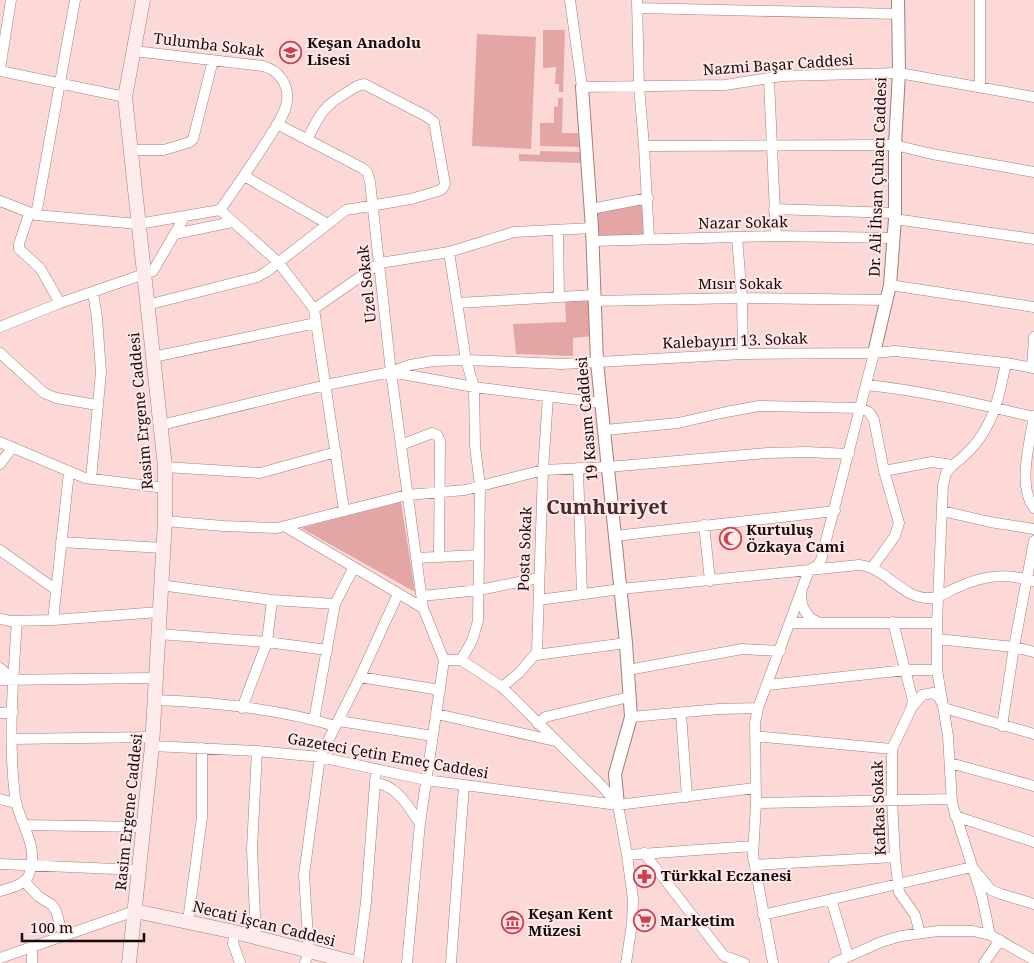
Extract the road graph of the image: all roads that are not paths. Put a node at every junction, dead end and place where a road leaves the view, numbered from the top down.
1 (11, 0) edge
2 (75, 0) edge
3 (143, 0) edge
4 (570, 0) edge
5 (898, 0) edge
6 (980, 0) edge
7 (637, 4) edge
8 (898, 14) junction
9 (134, 51) junction
10 (213, 60) junction
11 (0, 70) edge
12 (899, 73) junction
13 (769, 80) junction
14 (59, 84) junction
15 (639, 86) junction
16 (582, 87) junction
17 (980, 87) junction
18 (1034, 96) edge
19 (126, 97) junction
20 (277, 124) junction
21 (307, 140) junction
22 (772, 145) junction
23 (895, 145) junction
24 (644, 146) junction
25 (130, 150) junction
26 (1034, 172) edge
27 (244, 176) junction
28 (648, 198) junction
29 (0, 201) edge
30 (373, 205) junction
31 (591, 209) junction
32 (774, 209) junction
33 (220, 210) junction
34 (33, 215) junction
35 (185, 216) junction
36 (895, 216) junction
37 (232, 222) junction
38 (138, 224) junction
39 (328, 224) junction
40 (558, 230) junction
41 (175, 234) junction
42 (592, 234) junction
43 (776, 236) junction
44 (737, 238) junction
45 (894, 238) junction
46 (650, 239) junction
47 (1034, 239) edge
48 (449, 252) junction
49 (278, 262) junction
50 (380, 263) junction
51 (144, 275) junction
52 (890, 285) junction
53 (93, 292) junction
54 (559, 297) junction
55 (594, 298) junction
56 (742, 298) junction
57 (887, 300) junction
58 (60, 303) junction
59 (457, 303) junction
60 (147, 305) junction
61 (1034, 306) edge
62 (314, 309) junction
63 (316, 323) junction
64 (0, 327) edge
65 (1034, 338) edge
66 (0, 353) edge
67 (874, 353) junction
68 (743, 354) junction
69 (153, 357) junction
70 (466, 360) junction
71 (597, 362) junction
72 (1006, 362) junction
73 (1033, 368) edge
74 (391, 372) junction
75 (326, 385) junction
76 (867, 385) junction
77 (474, 387) junction
78 (548, 397) junction
79 (602, 403) junction
80 (97, 405) junction
81 (860, 408) junction
82 (996, 408) junction
83 (1034, 416) edge
84 (161, 425) junction
85 (605, 430) junction
86 (0, 442) edge
87 (401, 445) junction
88 (12, 448) junction
89 (336, 452) junction
90 (849, 454) junction
91 (0, 464) edge
92 (953, 465) junction
93 (165, 467) junction
94 (608, 467) junction
95 (578, 468) junction
96 (543, 470) junction
97 (884, 471) junction
98 (69, 472) junction
99 (91, 479) junction
100 (480, 486) junction
101 (165, 488) junction
102 (440, 493) junction
103 (407, 495) junction
104 (1034, 508) edge
105 (344, 510) junction
106 (835, 511) junction
107 (942, 511) junction
108 (165, 521) junction
109 (704, 525) junction
110 (286, 527) junction
111 (1034, 529) edge
112 (615, 536) junction
113 (1034, 540) edge
114 (60, 542) junction
115 (163, 548) junction
116 (0, 550) edge
117 (479, 555) junction
118 (439, 557) junction
119 (416, 558) junction
120 (354, 567) junction
121 (872, 568) junction
122 (808, 570) junction
123 (539, 578) junction
124 (1030, 580) edge
125 (710, 581) junction
126 (160, 585) junction
127 (55, 589) junction
128 (621, 589) junction
129 (479, 590) junction
130 (801, 591) junction
131 (398, 594) junction
132 (582, 594) junction
133 (422, 596) junction
134 (938, 596) junction
135 (272, 600) junction
136 (539, 600) junction
137 (335, 604) junction
138 (423, 608) junction
139 (159, 612) junction
140 (0, 619) edge
141 (53, 620) junction
142 (16, 621) junction
143 (893, 622) junction
144 (790, 623) junction
145 (819, 623) junction
146 (937, 623) junction
147 (158, 634) junction
148 (937, 640) junction
149 (267, 642) junction
150 (626, 643) junction
151 (1014, 647) junction
152 (327, 650) junction
153 (780, 651) junction
154 (1034, 652) edge
155 (536, 655) junction
156 (444, 660) junction
157 (461, 660) junction
158 (0, 668) edge
159 (628, 670) junction
160 (906, 670) junction
161 (936, 670) junction
162 (360, 677) junction
163 (155, 678) junction
164 (14, 679) junction
165 (0, 680) edge
166 (768, 685) junction
167 (502, 687) junction
168 (440, 690) junction
169 (934, 691) junction
170 (629, 697) junction
171 (154, 700) junction
172 (242, 708) junction
173 (758, 708) junction
174 (944, 708) junction
175 (911, 709) junction
176 (13, 712) junction
177 (0, 713) edge
178 (437, 714) junction
179 (681, 714) junction
180 (631, 717) junction
181 (314, 720) junction
182 (337, 724) junction
183 (538, 724) junction
184 (1002, 726) junction
185 (1034, 734) edge
186 (433, 736) junction
187 (755, 736) junction
188 (12, 739) junction
189 (153, 742) junction
190 (557, 742) junction
191 (202, 748) junction
192 (892, 749) junction
193 (257, 751) junction
194 (320, 757) junction
195 (950, 763) junction
196 (376, 769) junction
197 (614, 774) junction
198 (426, 780) junction
199 (598, 782) junction
200 (376, 783) junction
201 (464, 785) junction
202 (1034, 786) edge
203 (755, 788) junction
204 (687, 797) junction
205 (0, 799) edge
206 (892, 799) junction
207 (951, 799) junction
208 (16, 803) junction
209 (756, 803) junction
210 (618, 805) junction
211 (955, 816) junction
212 (420, 823) junction
213 (24, 825) junction
214 (143, 827) junction
215 (1034, 842) edge
216 (753, 846) junction
217 (644, 853) junction
218 (627, 855) junction
219 (895, 857) junction
220 (0, 864) edge
221 (754, 865) junction
222 (31, 866) junction
223 (972, 868) junction
224 (139, 870) junction
225 (24, 881) junction
226 (898, 885) junction
227 (0, 892) edge
228 (1009, 897) junction
229 (831, 899) junction
230 (1034, 904) edge
231 (135, 911) junction
232 (986, 912) junction
233 (763, 915) junction
234 (188, 921) junction
235 (235, 932) junction
236 (920, 933) junction
237 (990, 935) junction
238 (63, 936) junction
239 (256, 938) junction
240 (1000, 940) junction
241 (32, 946) junction
242 (848, 956) junction
243 (0, 958) edge
244 (307, 958) edge
245 (723, 960) edge
246 (1034, 960) edge
247 (32, 963) edge
248 (129, 963) edge
249 (240, 963) edge
250 (357, 963) edge
251 (407, 963) edge
252 (451, 963) edge
253 (626, 963) edge
254 (744, 963) edge
255 (772, 963) edge
256 (834, 963) edge
257 (984, 963) edge

1 - 11 street
2 - 14 street
3 - 9 main road, Rasim Ergene Caddesi
4 - 16 street
5 - 8 street, Dr. Ali İhsan Çuhacı Caddesi
6 - 17 street
7 - 8 street
7 - 15 street
8 - 12 street, Dr. Ali İhsan Çuhacı Caddesi
9 - 10 street, Tulumba Sokak
9 - 19 main road, Rasim Ergene Caddesi
10 - 20 street, Tulumba Sokak
10 - 25 street
11 - 14 street
12 - 13 street, Nazmi Başar Caddesi
12 - 17 street, Nazmi Başar Caddesi
12 - 23 street, Dr. Ali İhsan Çuhacı Caddesi
13 - 15 street, Nazmi Başar Caddesi
13 - 22 street
14 - 19 street
14 - 34 street
15 - 16 street, Nazmi Başar Caddesi
15 - 24 street
16 - 31 street, 19 Kasım Caddesi
17 - 18 street, Nazmi Başar Caddesi
19 - 25 main road, Rasim Ergene Caddesi
20 - 21 street, Uzel Sokak
20 - 27 street, Tulumba Sokak
21 - 30 street, Uzel Sokak
21 - 30 street
22 - 23 street
22 - 24 street
22 - 32 street
23 - 26 street
23 - 36 street, Dr. Ali İhsan Çuhacı Caddesi
24 - 28 street
25 - 38 main road, Rasim Ergene Caddesi
27 - 33 street, Tulumba Sokak
27 - 39 street
28 - 31 street
28 - 46 street
29 - 34 street
30 - 39 street
30 - 50 street, Uzel Sokak
31 - 42 street, 19 Kasım Caddesi
32 - 36 street
32 - 43 street
33 - 35 street
33 - 37 street
34 - 38 street
34 - 58 street
35 - 38 street
35 - 41 street
36 - 45 street, Dr. Ali İhsan Çuhacı Caddesi
36 - 47 street
37 - 41 street
37 - 49 street
38 - 51 main road, Rasim Ergene Caddesi
39 - 49 street
40 - 42 street, Nazar Sokak
40 - 48 street, Nazar Sokak
40 - 54 street
41 - 51 street
42 - 46 street, Nazar Sokak
42 - 55 street, 19 Kasım Caddesi
43 - 44 street, Nazar Sokak
43 - 45 street, Nazar Sokak
44 - 46 street, Nazar Sokak
44 - 56 street
45 - 52 street, Dr. Ali İhsan Çuhacı Caddesi
48 - 50 street, Nazar Sokak
48 - 59 street
49 - 60 street
49 - 62 street
50 - 62 street
50 - 74 street, Uzel Sokak
51 - 53 street
51 - 60 main road, Rasim Ergene Caddesi
52 - 57 street, Dr. Ali İhsan Çuhacı Caddesi
52 - 61 street
53 - 58 street
53 - 80 street
54 - 55 street, Mısır Sokak
54 - 59 street, Mısır Sokak
55 - 56 street, Mısır Sokak
55 - 71 street, 19 Kasım Caddesi
56 - 57 street, Mısır Sokak
56 - 68 street
57 - 67 street, Dr. Ali İhsan Çuhacı Caddesi
58 - 64 street
59 - 70 street
60 - 69 main road, Rasim Ergene Caddesi
62 - 63 street
63 - 69 street
63 - 75 street
65 - 73 street
66 - 80 street
67 - 68 street, Kalebayırı 13. Sokak
67 - 72 street, Kalebayırı 13. Sokak
67 - 76 street
68 - 71 street, Kalebayırı 13. Sokak
69 - 84 main road, Rasim Ergene Caddesi
70 - 71 street, Kalebayırı 13. Sokak
70 - 74 street, Kalebayırı 13. Sokak
70 - 77 street
71 - 79 street, 19 Kasım Caddesi
72 - 73 street, Kalebayırı 13. Sokak
72 - 82 street
74 - 75 street, Kalebayırı 13. Sokak
74 - 77 street
74 - 87 street, Uzel Sokak
75 - 84 street, Kalebayırı 13. Sokak
75 - 89 street
76 - 81 street
76 - 82 street
77 - 78 street
77 - 100 street
78 - 79 street
78 - 96 street, Posta Sokak
79 - 85 street, 19 Kasım Caddesi
80 - 99 street
81 - 85 street
81 - 90 street
81 - 97 street
82 - 83 street
82 - 92 street
83 - 104 street
84 - 93 main road, Rasim Ergene Caddesi
85 - 94 street, 19 Kasım Caddesi
86 - 88 street
87 - 102 street
87 - 103 street, Uzel Sokak
88 - 91 street
88 - 98 street
89 - 93 street
89 - 105 street
90 - 94 street
90 - 106 street
92 - 97 street
92 - 107 street
93 - 101 main road, Rasim Ergene Caddesi
94 - 95 street
94 - 112 street, 19 Kasım Caddesi
95 - 96 street
95 - 132 street
96 - 100 street
96 - 123 street, Posta Sokak
97 - 121 street
98 - 99 street
98 - 114 street
99 - 101 street
100 - 102 street
100 - 117 street
101 - 108 main road, Rasim Ergene Caddesi
102 - 103 street
102 - 118 street
103 - 105 street
103 - 119 street, Uzel Sokak
105 - 110 street
106 - 109 street
106 - 122 street
107 - 111 street
107 - 134 street
108 - 110 street
108 - 115 main road, Rasim Ergene Caddesi
109 - 112 street
109 - 125 street
110 - 120 street
112 - 128 street, 19 Kasım Caddesi
113 - 124 street
114 - 115 street
114 - 127 street
115 - 126 main road, Rasim Ergene Caddesi
116 - 127 street
117 - 118 street
117 - 129 street
118 - 119 street
119 - 133 street, Uzel Sokak
120 - 131 street
120 - 137 street
121 - 122 street
121 - 134 street
122 - 125 street
122 - 130 street
123 - 129 street
123 - 136 street, Posta Sokak
124 - 134 street
124 - 151 street
125 - 128 street
126 - 135 street
126 - 139 main road, Rasim Ergene Caddesi
127 - 141 street
128 - 132 street
128 - 150 street, 19 Kasım Caddesi
129 - 133 street
129 - 157 street
130 - 144 street
130 - 145 street
131 - 138 street
131 - 162 street
132 - 136 street
133 - 138 street, Uzel Sokak
134 - 146 street
135 - 137 street
135 - 149 street
136 - 155 street, Posta Sokak
137 - 152 street
138 - 156 street, Uzel Sokak
139 - 141 street
139 - 147 main road, Rasim Ergene Caddesi
140 - 142 street
141 - 142 street
142 - 164 street
143 - 145 street
143 - 146 street
143 - 160 street, Kafkas Sokak
144 - 145 street
144 - 153 street
146 - 148 street
147 - 149 street
147 - 163 main road, Rasim Ergene Caddesi
148 - 151 street
148 - 161 street
149 - 152 street
149 - 172 street
150 - 155 street
150 - 159 street, 19 Kasım Caddesi
151 - 154 street
151 - 184 street
152 - 181 street
153 - 159 street
153 - 166 street
155 - 167 street
156 - 157 street
156 - 168 street
157 - 167 street
158 - 164 street
159 - 170 street, 19 Kasım Caddesi
160 - 161 street
160 - 166 street
160 - 169 street
160 - 175 street, Kafkas Sokak
161 - 169 street
162 - 168 street
162 - 182 street
163 - 164 street
163 - 171 main road, Rasim Ergene Caddesi
164 - 165 street
164 - 176 street
166 - 173 street
167 - 183 street
168 - 178 street
169 - 174 street
169 - 175 street
170 - 180 street, 19 Kasım Caddesi
170 - 183 street
171 - 172 street
171 - 189 main road, Rasim Ergene Caddesi
172 - 181 street
173 - 179 street
173 - 187 street
174 - 184 street
174 - 195 street
175 - 192 street, Kafkas Sokak
176 - 177 street
176 - 188 street
178 - 186 street
178 - 190 street
179 - 180 street
179 - 204 street
180 - 197 street, 19 Kasım Caddesi
181 - 182 street
182 - 186 street
182 - 194 street
183 - 190 street
184 - 185 street
186 - 198 street
187 - 192 street
187 - 203 street
188 - 189 street, Gazeteci Çetin Emeç Caddesi
188 - 208 street
189 - 191 street, Gazeteci Çetin Emeç Caddesi
189 - 214 main road, Rasim Ergene Caddesi
190 - 199 street
191 - 193 street, Gazeteci Çetin Emeç Caddesi
191 - 234 street
192 - 206 street, Kafkas Sokak
193 - 194 street, Gazeteci Çetin Emeç Caddesi
193 - 239 street
194 - 196 street, Gazeteci Çetin Emeç Caddesi
194 - 244 street
195 - 202 street
195 - 207 street
196 - 198 street, Gazeteci Çetin Emeç Caddesi
196 - 200 street
197 - 199 street
197 - 210 street, 19 Kasım Caddesi
198 - 201 street, Gazeteci Çetin Emeç Caddesi
198 - 212 street
199 - 210 street
200 - 212 street
200 - 250 street
201 - 210 street, Gazeteci Çetin Emeç Caddesi
201 - 252 street
203 - 204 street, Gazeteci Çetin Emeç Caddesi
203 - 209 street
204 - 210 street, Gazeteci Çetin Emeç Caddesi
205 - 208 street
206 - 207 street
206 - 209 street
206 - 219 street, Kafkas Sokak
207 - 211 street
208 - 213 street
209 - 216 street
210 - 218 street
211 - 215 street
211 - 223 street
212 - 251 street
213 - 214 street
213 - 222 street
214 - 224 main road, Rasim Ergene Caddesi
216 - 217 street
216 - 221 street
217 - 218 street
217 - 245 street
218 - 253 street
219 - 221 street
219 - 226 street, Kafkas Sokak
220 - 222 street
221 - 233 street
222 - 224 street
222 - 225 street
223 - 226 street
223 - 228 street
223 - 232 street
224 - 231 main road, Rasim Ergene Caddesi
225 - 227 street
225 - 238 street
226 - 229 street
226 - 236 street, Kafkas Sokak
228 - 230 street
228 - 232 street
229 - 233 street
229 - 242 street
231 - 234 main road, Necati İşcan Caddesi
231 - 238 street
231 - 248 main road, Rasim Ergene Caddesi
232 - 237 street
233 - 255 street
234 - 235 main road, Necati İşcan Caddesi
235 - 239 main road, Necati İşcan Caddesi
235 - 249 street
236 - 237 street
236 - 242 street
237 - 240 street
238 - 241 street
239 - 244 main road, Necati İşcan Caddesi
240 - 246 street
240 - 257 street
241 - 243 street
241 - 247 street
242 - 256 street
244 - 250 main road, Necati İşcan Caddesi
245 - 254 street

